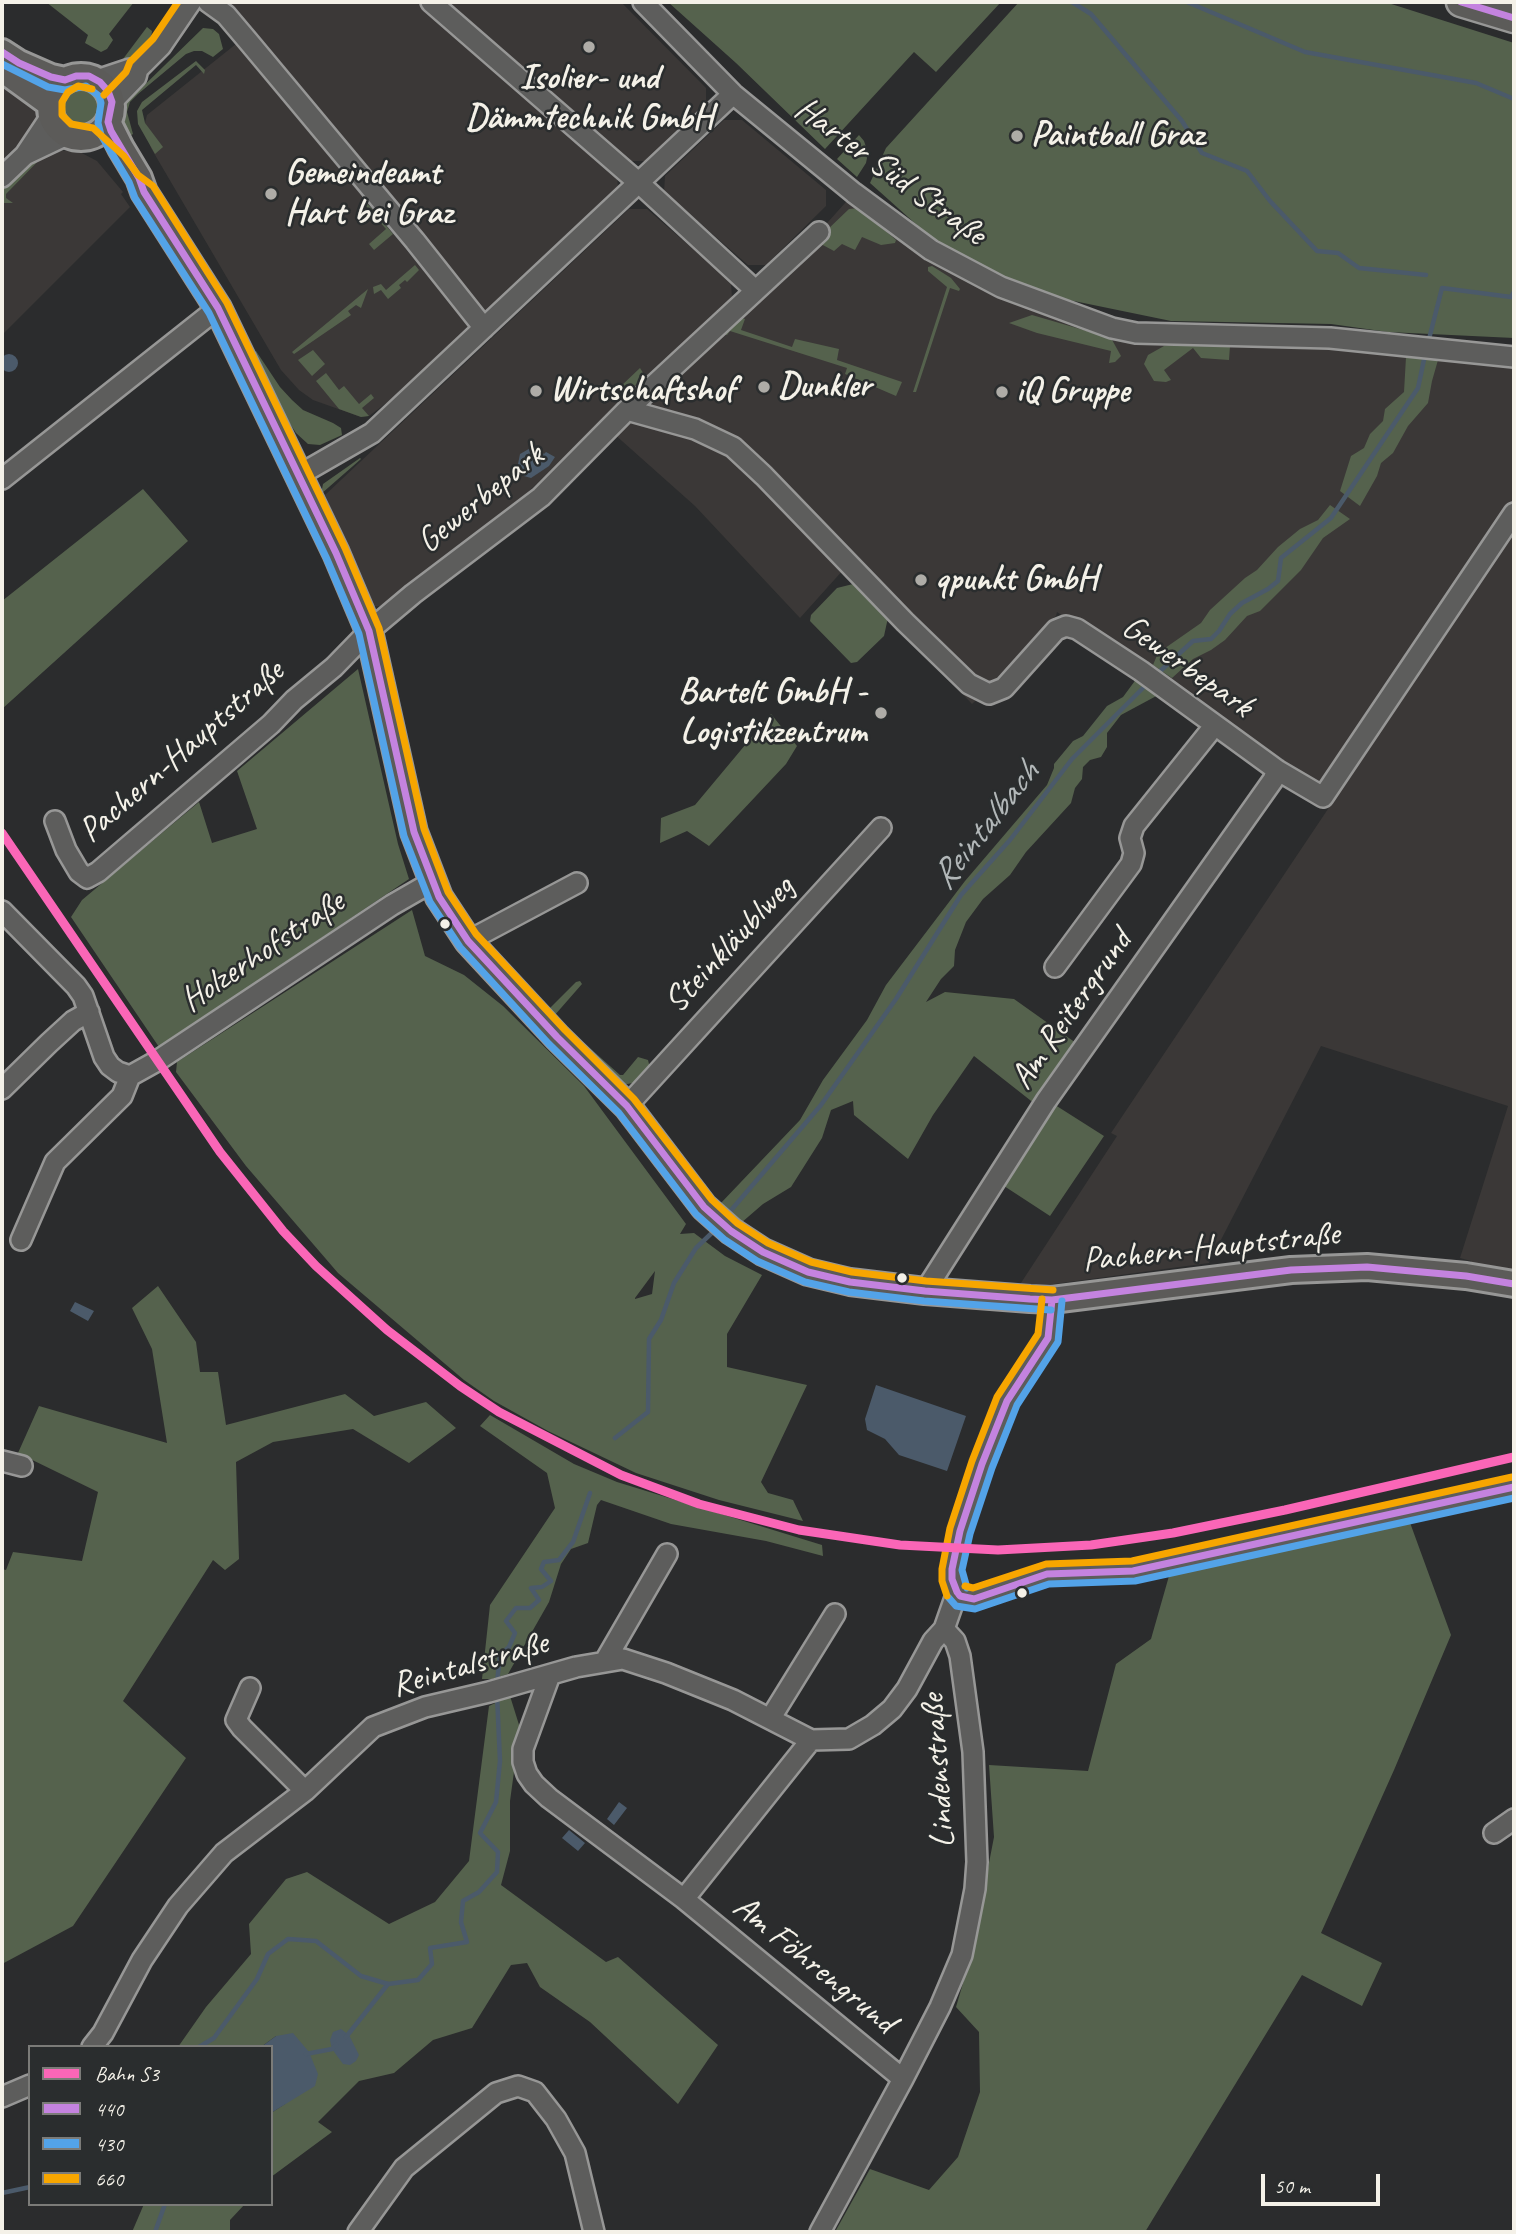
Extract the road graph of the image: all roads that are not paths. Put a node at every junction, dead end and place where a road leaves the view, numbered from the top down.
1 (191, 2) edge
2 (208, 2) edge
3 (431, 2) edge
4 (643, 2) edge
5 (1461, 2) edge
6 (1514, 18) edge
7 (2, 52) edge
8 (2, 69) edge
9 (138, 69) junction
10 (65, 80) junction
11 (97, 80) junction
12 (733, 93) junction
13 (50, 110) junction
14 (110, 112) junction
15 (77, 136) junction
16 (24, 155) junction
17 (2, 177) edge
18 (639, 183) junction
19 (144, 192) junction
20 (819, 232) dead end
21 (755, 290) junction
22 (218, 307) junction
23 (484, 328) junction
24 (1514, 357) edge
25 (627, 410) junction
26 (299, 475) junction
27 (2, 479) edge
28 (1514, 513) edge
29 (369, 631) junction
30 (1215, 725) junction
31 (1278, 770) junction
32 (55, 821) dead end
33 (881, 828) dead end
34 (432, 882) junction
35 (576, 883) dead end
36 (2, 911) edge
37 (468, 941) junction
38 (1055, 967) dead end
39 (89, 1012) junction
40 (130, 1076) junction
41 (2, 1089) edge
42 (627, 1105) junction
43 (21, 1240) dead end
44 (1514, 1284) edge
45 (925, 1291) junction
46 (1052, 1300) junction
47 (2, 1461) edge
48 (22, 1466) dead end
49 (1514, 1487) edge
50 (667, 1554) dead end
51 (957, 1592) junction
52 (835, 1614) dead end
53 (944, 1629) junction
54 (606, 1661) junction
55 (550, 1675) junction
56 (250, 1688) dead end
57 (770, 1719) junction
58 (811, 1740) junction
59 (305, 1791) junction
60 (1514, 1819) edge
61 (1494, 1833) dead end
62 (684, 1899) junction
63 (94, 2045) edge
64 (904, 2079) junction
65 (28, 2086) edge
66 (2, 2097) edge
67 (358, 2232) edge
68 (594, 2232) edge
69 (820, 2232) edge

1 - 9 street
2 - 23 street
3 - 18 street
4 - 12 street, Harter Süd Straße
5 - 6 highway
7 - 10 main road
8 - 13 main road, Pachern-Hauptstraße
9 - 11 street
9 - 14 street
10 - 11 main road
10 - 13 main road
11 - 14 main road, Pachern-Hauptstraße
12 - 18 street
12 - 24 street, Harter Süd Straße
13 - 15 main road, Pachern-Hauptstraße
13 - 16 street
14 - 15 main road
14 - 19 main road, Pachern-Hauptstraße
15 - 16 street
15 - 19 main road, Pachern-Hauptstraße
16 - 17 street
18 - 21 street
18 - 23 street
19 - 22 main road, Pachern-Hauptstraße
20 - 21 street, Gewerbepark
21 - 25 street, Gewerbepark
22 - 26 main road, Pachern-Hauptstraße
22 - 27 street
23 - 26 street
25 - 29 street, Gewerbepark
25 - 30 street, Gewerbepark
26 - 29 main road, Pachern-Hauptstraße
28 - 31 street, Gewerbepark
29 - 32 street, Pachern-Hauptstraße
29 - 34 main road, Pachern-Hauptstraße
30 - 31 street, Gewerbepark
30 - 38 street
31 - 45 street, Am Reitergrund
33 - 42 street, Steinkläublweg
34 - 37 main road, Pachern-Hauptstraße
34 - 40 street, Holzerhofstraße
35 - 37 street
36 - 39 street
37 - 42 main road, Pachern-Hauptstraße
39 - 40 street
39 - 41 street
40 - 43 street, Holzerhofstraße
42 - 45 main road, Pachern-Hauptstraße
44 - 46 main road, Pachern-Hauptstraße
45 - 46 main road, Pachern-Hauptstraße
46 - 51 street
47 - 48 street
49 - 51 street
50 - 54 street
51 - 53 street
52 - 57 street
53 - 58 street, Reintalstraße
53 - 64 street, Lindenstraße
54 - 55 street, Reintalstraße
54 - 57 street, Reintalstraße
55 - 59 street, Reintalstraße
55 - 62 street, Am Föhrengrund
56 - 59 street
57 - 58 street, Reintalstraße
58 - 62 street, Am Föhrengrund
59 - 63 street, Reintalstraße
60 - 61 street
62 - 64 street, Am Föhrengrund
64 - 69 street, Lindenstraße
65 - 66 street
67 - 68 street

